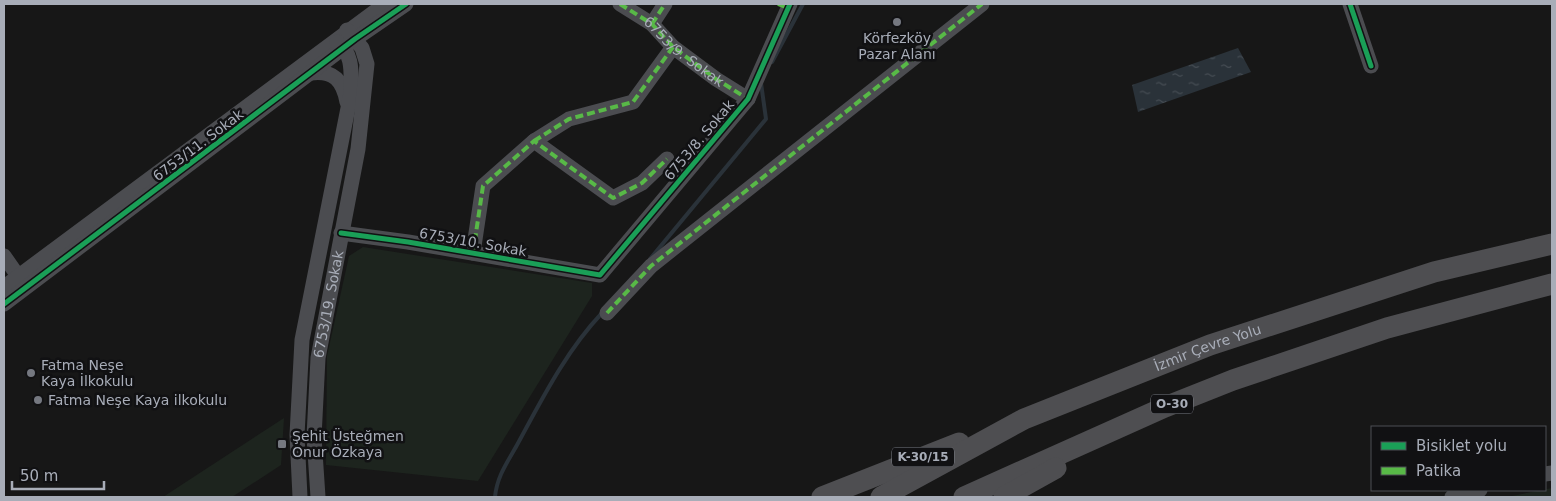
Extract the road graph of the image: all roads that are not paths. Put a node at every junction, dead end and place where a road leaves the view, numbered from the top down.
1 (386, 4) edge
2 (406, 4) edge
3 (620, 4) edge
4 (665, 4) edge
5 (982, 4) edge
6 (1350, 4) edge
7 (785, 5) edge
8 (378, 24) junction
9 (652, 24) junction
10 (345, 39) junction
11 (673, 47) junction
12 (367, 64) junction
13 (1371, 66) dead end
14 (311, 73) junction
15 (748, 99) junction
16 (348, 107) junction
17 (534, 141) junction
18 (667, 159) dead end
19 (341, 233) junction
20 (1552, 244) edge
21 (473, 253) junction
22 (4, 256) edge
23 (18, 276) junction
24 (600, 276) joint
25 (1552, 284) edge
26 (4, 287) edge
27 (4, 304) edge
28 (607, 313) dead end
29 (1165, 407) junction
30 (1024, 419) junction
31 (1476, 491) edge
32 (300, 497) edge
33 (318, 497) edge
34 (822, 497) edge
35 (881, 497) edge
36 (964, 497) edge
37 (1004, 497) edge
38 (1452, 497) edge

1 - 10 street, 6753/11. Sokak
2 - 8 street, 6753/11. Sokak
3 - 9 street, 6753/9. Sokak
4 - 9 street
5 - 28 street
6 - 13 street
7 - 15 street, 6753/8. Sokak
8 - 10 street, 6753/11. Sokak
8 - 12 street, 6753/19. Sokak
9 - 11 street, 6753/9. Sokak
10 - 12 street
10 - 14 street, 6753/11. Sokak
10 - 16 street
10 - 23 street, 6753/11. Sokak
11 - 15 street, 6753/9. Sokak
11 - 17 street
12 - 19 street, 6753/19. Sokak
14 - 16 street
14 - 27 street, 6753/11. Sokak
15 - 24 street, 6753/8. Sokak
16 - 32 street
17 - 18 street
17 - 21 street
19 - 21 street, 6753/10. Sokak
19 - 33 street, 6753/19. Sokak
20 - 30 highway, İzmir Çevre Yolu
21 - 24 street, 6753/10. Sokak
22 - 23 street
23 - 26 street, 6753/11. Sokak
25 - 29 highway, O-30
29 - 36 highway, O-30
29 - 37 highway
30 - 34 highway, K-30/15
30 - 35 highway, İzmir Çevre Yolu
31 - 38 street

